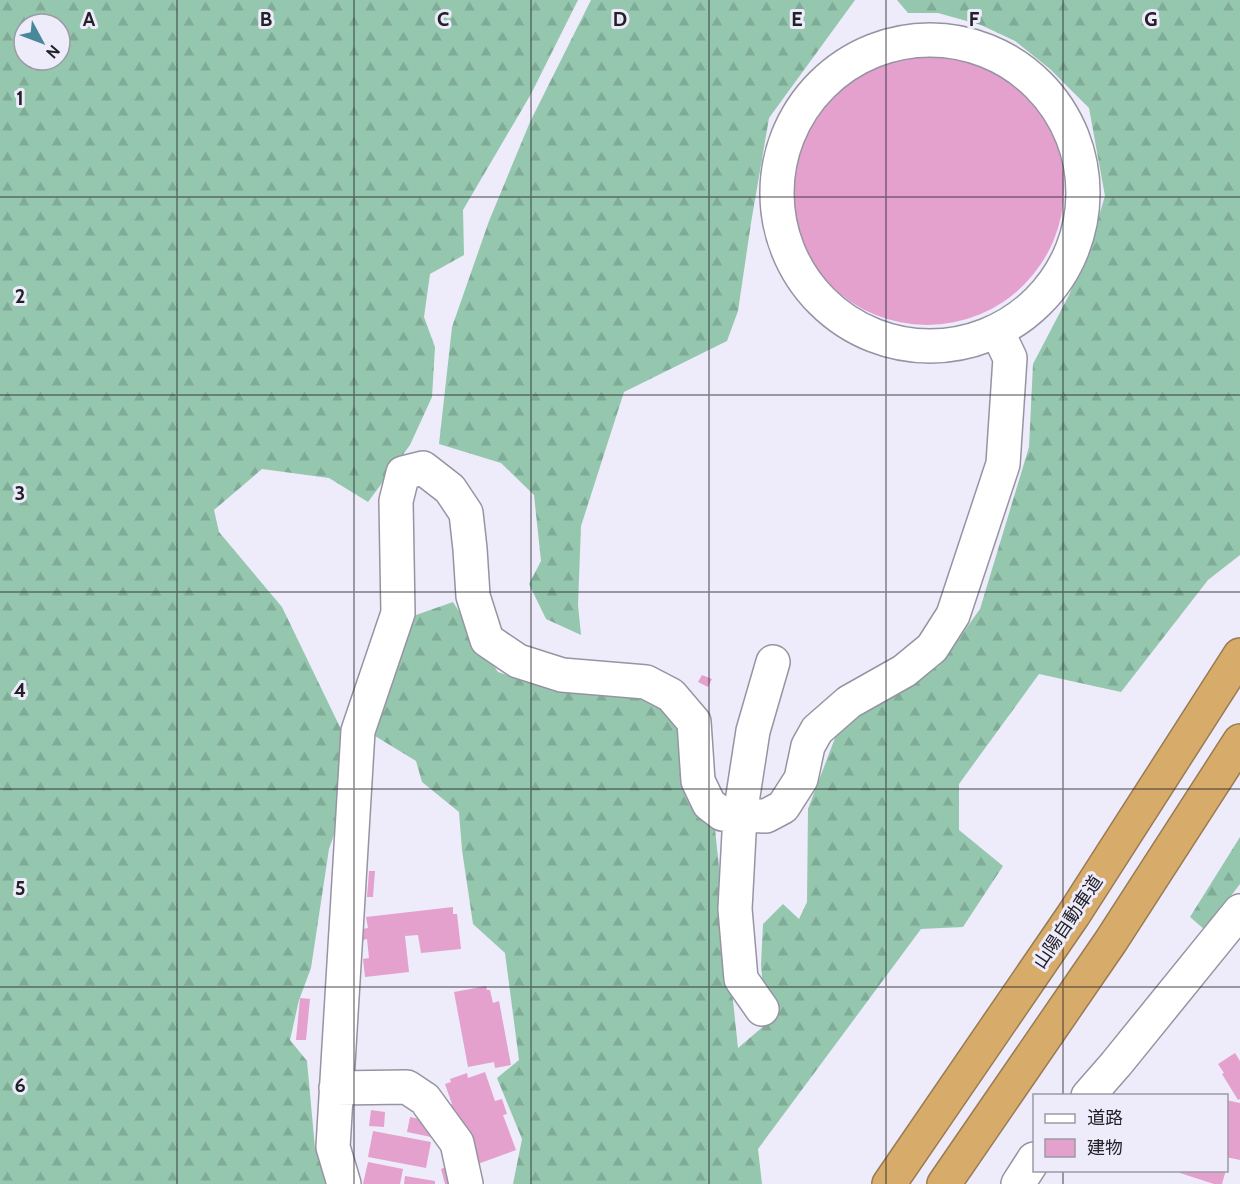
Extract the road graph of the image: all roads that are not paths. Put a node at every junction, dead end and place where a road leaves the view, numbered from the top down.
1 (998, 333) junction
2 (1240, 655) edge
3 (773, 662) dead end
4 (1240, 741) edge
5 (740, 815) junction
6 (1240, 910) edge
7 (762, 1009) dead end
8 (336, 1088) junction
9 (1089, 1094) edge
10 (1033, 1162) edge
11 (344, 1184) edge
12 (466, 1184) edge
13 (889, 1184) edge
14 (944, 1184) edge
15 (1018, 1184) edge

1 - 1 street
1 - 5 street
2 - 13 highway, 山陽自動車道
3 - 5 street
4 - 14 highway
5 - 7 street
5 - 8 street
6 - 9 street
8 - 11 street
8 - 12 street
10 - 15 street

